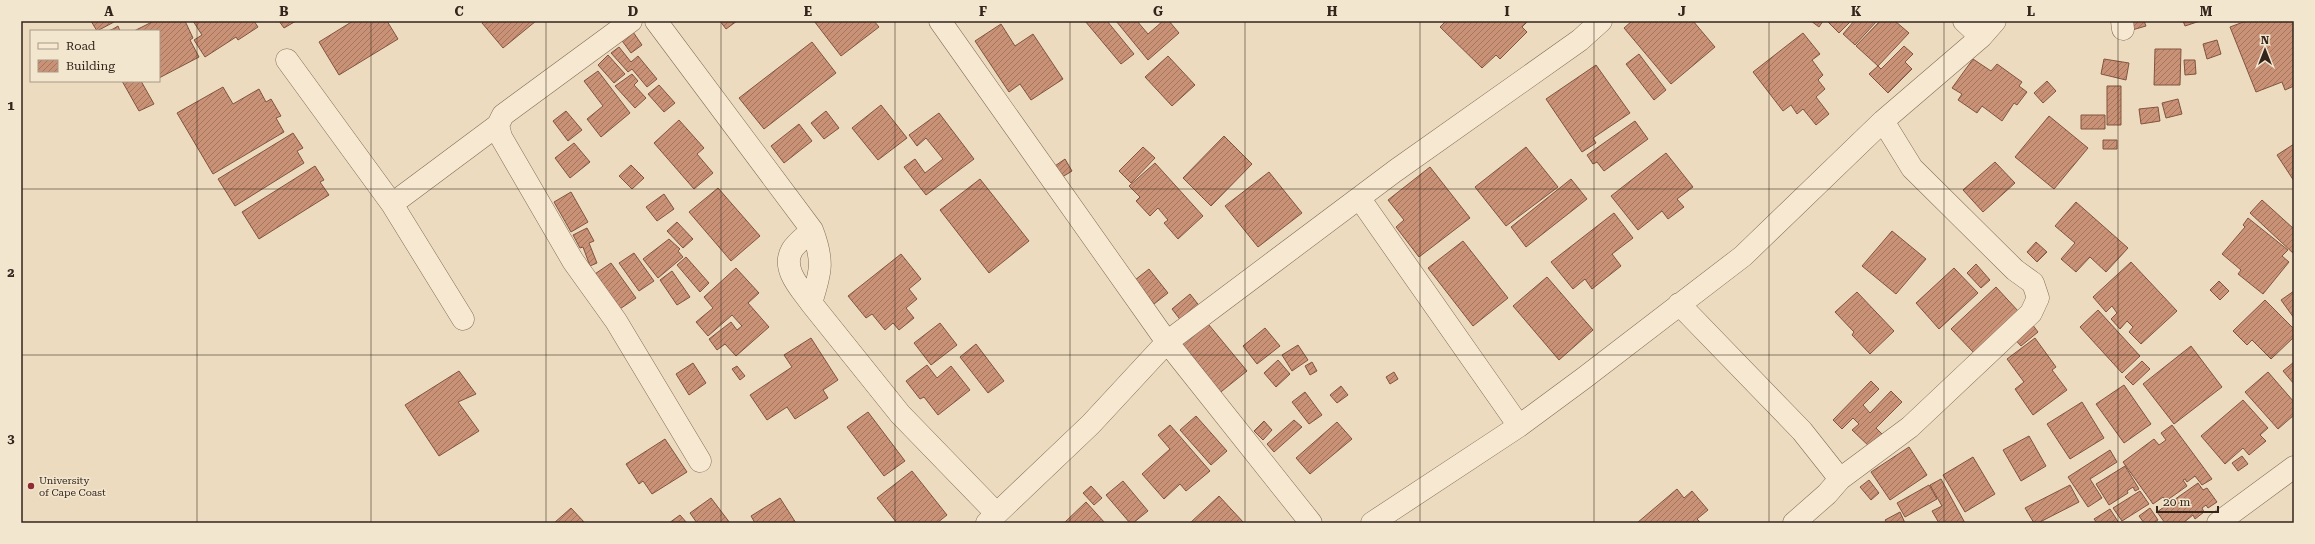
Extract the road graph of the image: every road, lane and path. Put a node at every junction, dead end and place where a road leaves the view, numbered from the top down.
1 (631, 21) edge
2 (656, 21) edge
3 (940, 21) edge
4 (1601, 21) edge
5 (1964, 21) edge
6 (1988, 29) edge
7 (287, 60) dead end
8 (1883, 121) junction
9 (498, 125) junction
10 (1360, 199) junction
11 (392, 204) junction
12 (812, 230) junction
13 (811, 303) junction
14 (1679, 304) junction
15 (463, 319) dead end
16 (1168, 342) junction
17 (1519, 426) junction
18 (700, 461) dead end
19 (2294, 467) edge
20 (1840, 479) junction
21 (991, 518) edge
22 (1311, 523) edge
23 (1372, 523) edge
24 (1794, 523) edge
25 (2218, 523) edge

1 - 9 street
2 - 12 street
3 - 16 street
4 - 10 street
5 - 6 street
6 - 8 street
7 - 11 street
8 - 14 street
8 - 20 street
9 - 11 street
9 - 18 street
10 - 16 street
10 - 17 street
11 - 15 street
12 - 13 street
12 - 13 street
13 - 21 street
14 - 17 street
14 - 20 street
16 - 21 street
16 - 22 street
17 - 23 street
19 - 25 street
20 - 24 street

